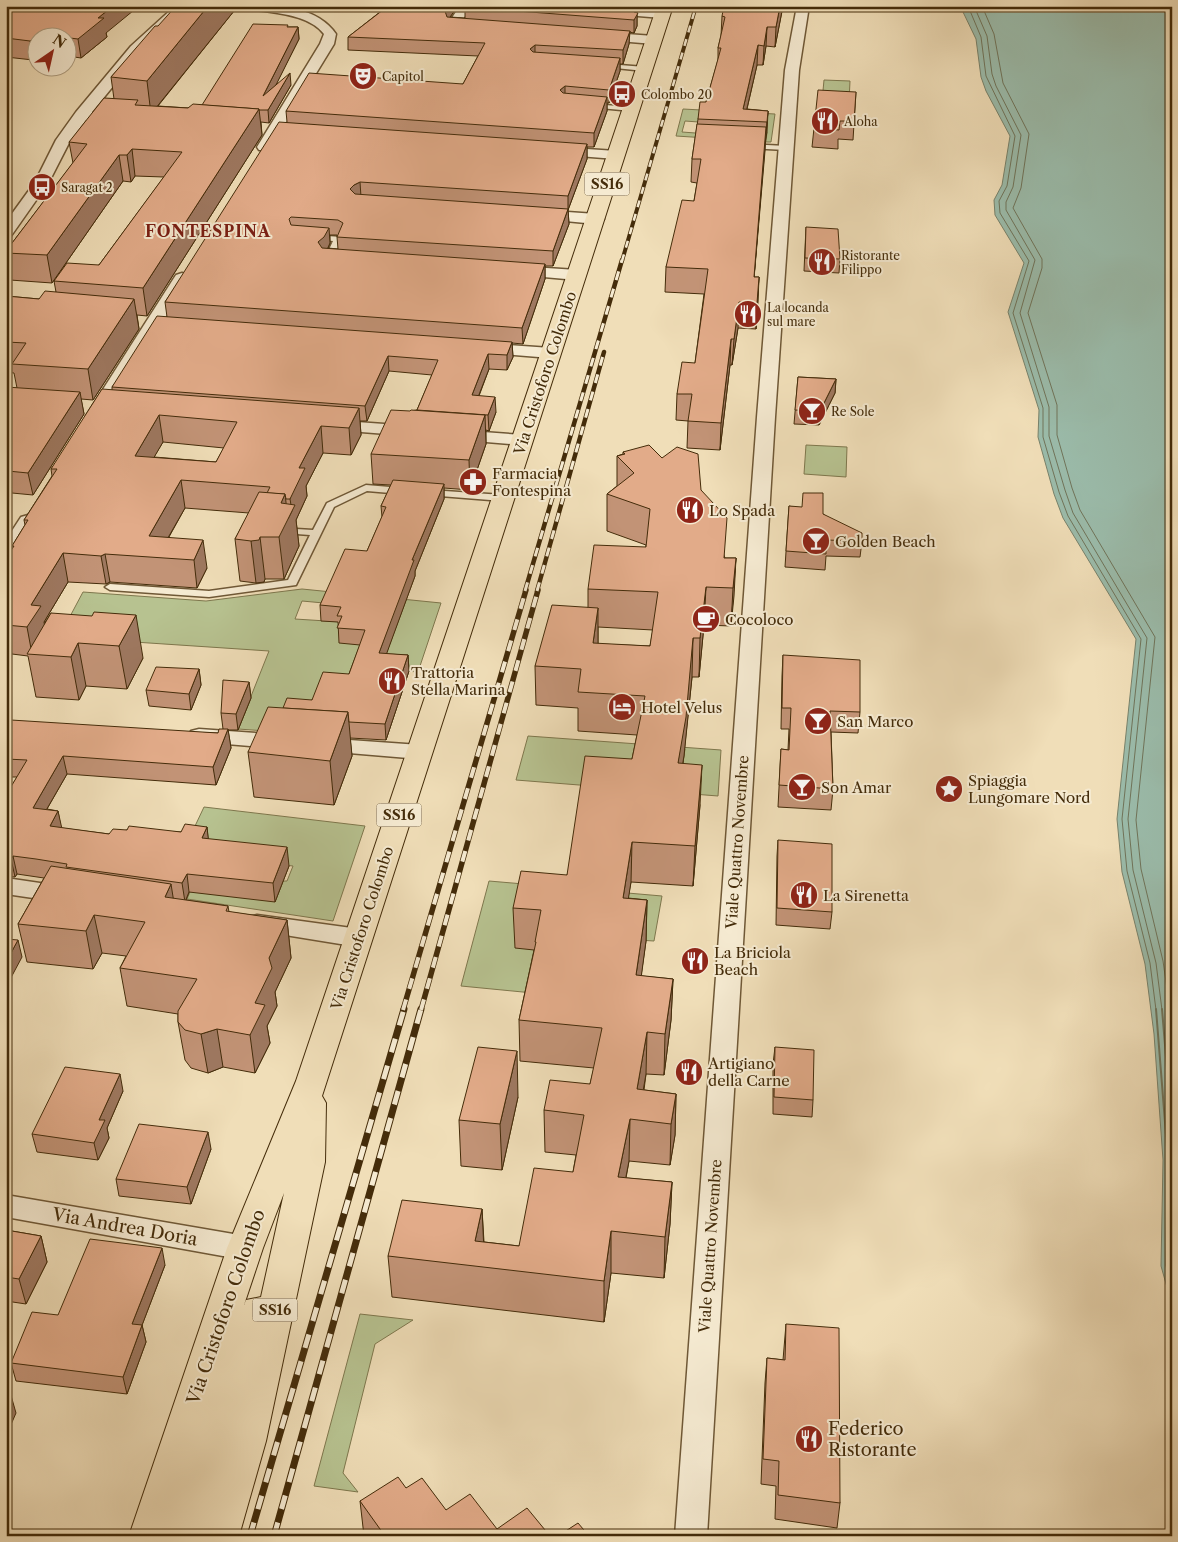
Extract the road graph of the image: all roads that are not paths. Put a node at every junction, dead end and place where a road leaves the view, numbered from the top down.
1 (183, 6) edge
2 (250, 6) edge
3 (466, 6) edge
4 (803, 6) edge
5 (589, 9) edge
6 (664, 10) edge
7 (453, 25) junction
8 (482, 28) edge
9 (589, 36) edge
10 (442, 39) edge
11 (654, 40) junction
12 (600, 66) edge
13 (645, 69) junction
14 (584, 105) edge
15 (632, 109) junction
16 (81, 115) junction
17 (134, 119) edge
18 (257, 128) edge
19 (282, 130) junction
20 (744, 146) edge
21 (786, 148) junction
22 (541, 150) edge
23 (616, 155) junction
24 (254, 163) edge
25 (528, 214) edge
26 (596, 218) junction
27 (6, 233) edge
28 (303, 236) edge
29 (328, 258) joint
30 (347, 259) edge
31 (190, 264) edge
32 (498, 270) edge
33 (577, 275) junction
34 (134, 322) dead end
35 (160, 324) junction
36 (471, 347) edge
37 (551, 354) junction
38 (79, 406) edge
39 (99, 408) junction
40 (119, 410) edge
41 (315, 424) edge
42 (84, 433) edge
43 (523, 440) junction
44 (503, 498) junction
45 (37, 507) edge
46 (277, 530) edge
47 (316, 532) junction
48 (6, 556) edge
49 (110, 587) dead end
50 (178, 735) edge
51 (420, 752) junction
52 (6, 886) edge
53 (92, 899) edge
54 (232, 919) edge
55 (359, 938) junction
56 (312, 1081) junction
57 (308, 1162) junction
58 (6, 1206) edge
59 (244, 1248) junction
60 (219, 1437) junction
61 (149, 1536) edge
62 (186, 1536) edge
63 (219, 1536) edge
64 (690, 1536) edge

1 - 16 street
2 - 19 street
3 - 7 street
4 - 21 street, Viale Quattro Novembre
5 - 6 street
6 - 11 main road, Via Cristoforo Colombo / SS16
7 - 8 street
7 - 10 street
9 - 11 street
11 - 13 main road, Via Cristoforo Colombo / SS16
12 - 13 lane
13 - 15 main road, Via Cristoforo Colombo / SS16
14 - 15 lane
15 - 23 main road, Via Cristoforo Colombo / SS16
16 - 17 street
16 - 27 street
18 - 19 street
19 - 24 street
20 - 21 lane
21 - 64 street, Viale Quattro Novembre
22 - 23 street
23 - 26 main road, Via Cristoforo Colombo / SS16
25 - 26 street
26 - 33 main road, Via Cristoforo Colombo / SS16
28 - 29 lane
29 - 30 street
31 - 35 street
32 - 33 street
33 - 37 main road, Via Cristoforo Colombo / SS16
34 - 35 street
35 - 39 street
36 - 37 street
37 - 43 main road, Via Cristoforo Colombo / SS16
38 - 39 street
39 - 40 street
39 - 42 street
41 - 43 street
43 - 44 main road, Via Cristoforo Colombo / SS16
44 - 47 lane
44 - 51 main road, Via Cristoforo Colombo / SS16
45 - 48 street
46 - 47 lane
47 - 49 lane
50 - 51 street
51 - 55 main road, Via Cristoforo Colombo / SS16
52 - 53 street
54 - 55 street
55 - 56 main road, Via Cristoforo Colombo / SS16
56 - 57 main road, Via Cristoforo Colombo / SS16
56 - 59 main road, Via Cristoforo Colombo / SS16
57 - 60 main road
57 - 63 main road, Via Cristoforo Colombo / SS16
58 - 59 street, Via Andrea Doria
59 - 60 main road
59 - 61 main road, Via Cristoforo Colombo / SS16
60 - 62 main road

